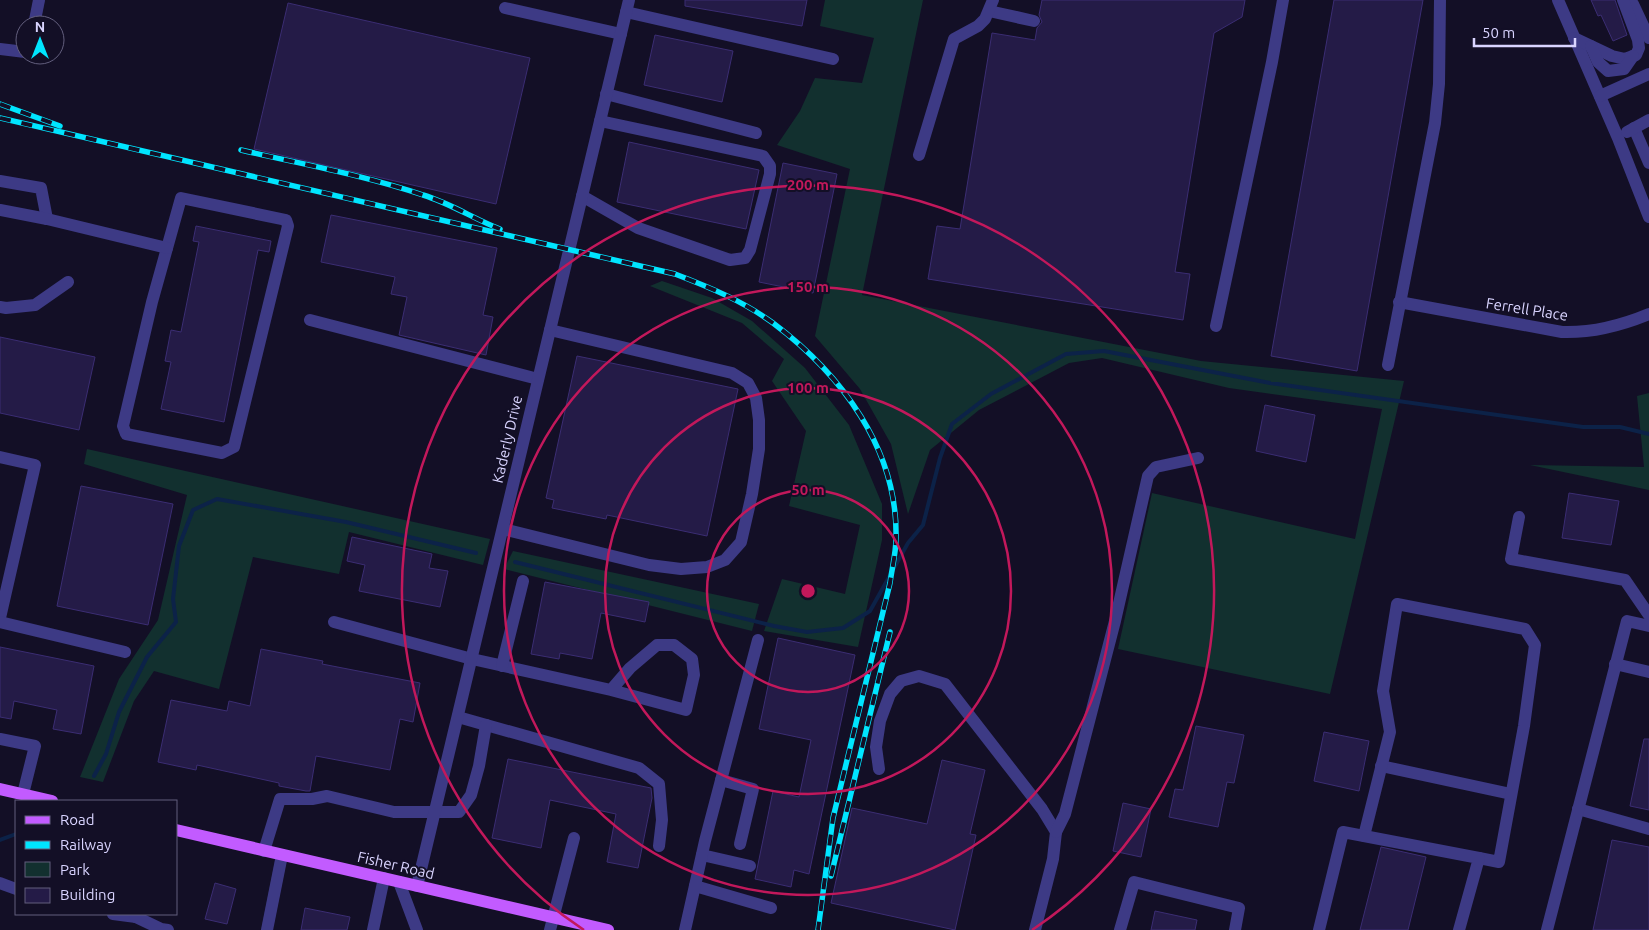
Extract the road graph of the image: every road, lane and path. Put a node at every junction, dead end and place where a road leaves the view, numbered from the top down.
1 (39, 0) edge
2 (1283, 0) edge
3 (1440, 0) edge
4 (1558, 0) edge
5 (1623, 0) edge
6 (1631, 0) edge
7 (628, 6) edge
8 (991, 6) edge
9 (505, 8) dead end
10 (36, 15) edge
11 (1034, 21) dead end
12 (621, 34) junction
13 (1574, 38) junction
14 (1649, 38) edge
15 (0, 49) edge
16 (15, 51) edge
17 (833, 59) dead end
18 (1649, 74) edge
19 (606, 94) junction
20 (1600, 96) junction
21 (1649, 120) edge
22 (600, 121) junction
23 (1634, 128) junction
24 (756, 133) dead end
25 (1618, 138) junction
26 (919, 155) dead end
27 (1649, 163) edge
28 (0, 181) edge
29 (1643, 186) edge
30 (582, 196) junction
31 (0, 210) edge
32 (1649, 217) edge
33 (47, 219) junction
34 (167, 248) junction
35 (68, 282) dead end
36 (1399, 302) junction
37 (0, 307) edge
38 (1649, 314) edge
39 (310, 320) dead end
40 (1216, 326) dead end
41 (550, 330) junction
42 (1388, 365) dead end
43 (538, 379) junction
44 (0, 457) edge
45 (1198, 458) dead end
46 (1519, 517) dead end
47 (503, 529) junction
48 (524, 581) dead end
49 (1647, 608) edge
50 (0, 620) edge
51 (334, 622) dead end
52 (1649, 626) edge
53 (758, 640) dead end
54 (125, 652) dead end
55 (472, 659) junction
56 (1616, 664) junction
57 (502, 666) junction
58 (1649, 672) edge
59 (611, 690) junction
60 (458, 717) junction
61 (486, 725) junction
62 (0, 739) edge
63 (1381, 766) junction
64 (879, 769) dead end
65 (721, 780) junction
66 (0, 789) edge
67 (23, 794) junction
68 (1511, 794) junction
69 (48, 800) edge
70 (1578, 809) junction
71 (435, 812) junction
72 (1649, 829) edge
73 (178, 830) edge
74 (1056, 832) junction
75 (1364, 836) junction
76 (574, 838) dead end
77 (740, 844) dead end
78 (659, 846) dead end
79 (264, 850) junction
80 (282, 855) junction
81 (702, 855) junction
82 (1479, 858) junction
83 (750, 866) dead end
84 (384, 878) junction
85 (399, 882) junction
86 (0, 884) edge
87 (417, 886) junction
88 (695, 886) junction
89 (15, 890) edge
90 (771, 908) dead end
91 (136, 916) edge
92 (552, 924) edge
93 (168, 930) edge
94 (267, 930) edge
95 (373, 930) edge
96 (417, 930) edge
97 (608, 930) edge
98 (685, 930) edge
99 (1034, 930) edge
100 (1120, 930) edge
101 (1235, 930) edge
102 (1319, 930) edge
103 (1458, 930) edge
104 (1547, 930) edge

1 - 10 street
2 - 40 street
3 - 36 street
4 - 13 street
5 - 13 street
6 - 14 street
7 - 12 street, Kaderly Drive
7 - 17 street
8 - 11 street
8 - 26 street
9 - 12 street
12 - 19 street, Kaderly Drive
13 - 20 street
15 - 16 street
18 - 20 street
19 - 22 street, Kaderly Drive
19 - 24 street
20 - 25 street
21 - 23 street
22 - 30 street, Kaderly Drive
22 - 30 street
23 - 25 street
23 - 27 street
25 - 29 street
28 - 33 street
29 - 32 street
30 - 41 street, Kaderly Drive
31 - 33 street
33 - 34 street
34 - 34 street
35 - 37 street
36 - 38 street, Ferrell Place
36 - 42 street
39 - 43 street
41 - 43 street, Kaderly Drive
41 - 47 street
43 - 47 street, Kaderly Drive
44 - 50 street
45 - 74 street
46 - 49 street
47 - 55 street, Kaderly Drive
48 - 57 street
50 - 54 street
51 - 55 street
52 - 56 street
53 - 65 street
55 - 57 street
55 - 60 street, Kaderly Drive
56 - 58 street
56 - 70 street
57 - 59 street
59 - 59 street
60 - 61 street
60 - 71 street, Kaderly Drive
61 - 71 street
61 - 78 street
62 - 67 street
63 - 68 street
63 - 68 street
63 - 75 street
64 - 74 street
65 - 77 street
65 - 81 street
66 - 67 main road
67 - 69 main road
68 - 82 street
70 - 72 street
70 - 104 street
71 - 79 street
71 - 87 street, Kaderly Drive
73 - 79 main road, Fisher Road
74 - 99 street
75 - 82 street
75 - 102 street
76 - 92 street
79 - 80 main road, Fisher Road
80 - 84 main road, Fisher Road
80 - 94 street
81 - 83 street
81 - 88 street
82 - 103 street
84 - 85 main road, Fisher Road
84 - 95 street
85 - 87 main road, Fisher Road
85 - 96 street
86 - 89 street
87 - 92 main road, Fisher Road
88 - 90 street
88 - 98 street
91 - 93 street
92 - 97 main road, Fisher Road
100 - 101 street

